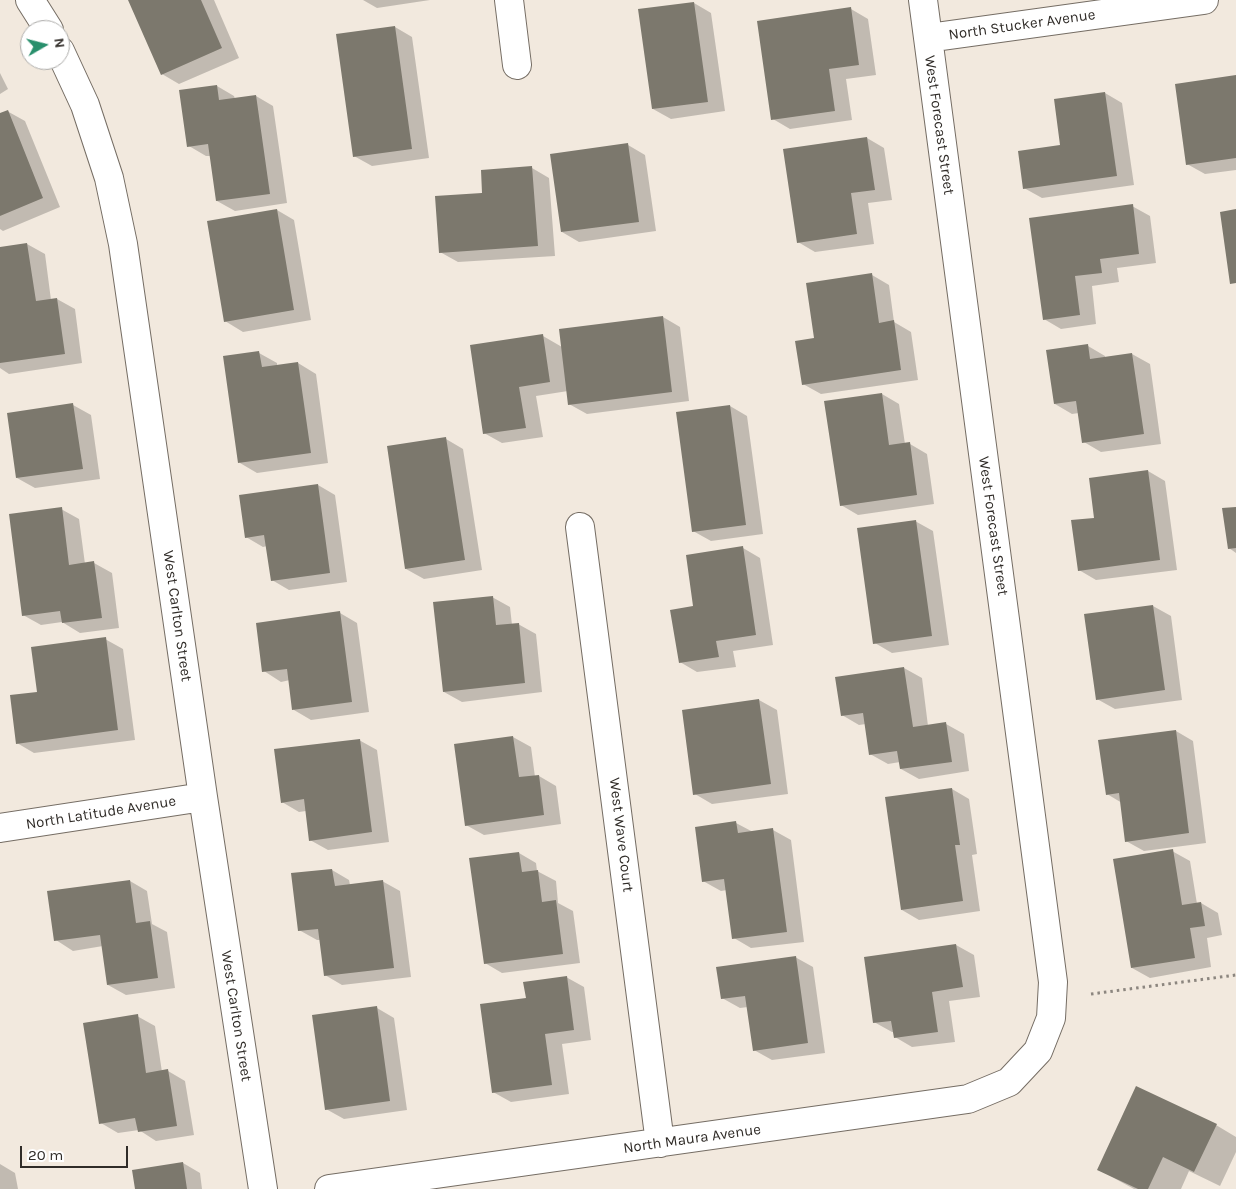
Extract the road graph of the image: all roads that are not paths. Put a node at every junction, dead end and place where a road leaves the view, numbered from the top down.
1 (30, 0) edge
2 (509, 0) edge
3 (923, 0) edge
4 (1204, 0) edge
5 (43, 20) edge
6 (928, 38) junction
7 (517, 65) dead end
8 (69, 70) edge
9 (580, 527) dead end
10 (203, 797) junction
11 (0, 828) edge
12 (1038, 1051) joint
13 (660, 1143) junction
14 (263, 1189) edge
15 (329, 1189) edge

1 - 5 street
2 - 7 street
3 - 6 street, West Forecast Street
4 - 6 street, North Stucker Avenue
6 - 12 street, West Forecast Street
8 - 10 street, West Carlton Street
9 - 13 street, West Wave Court
10 - 11 street, North Latitude Avenue
10 - 14 street, West Carlton Street
12 - 13 street, North Maura Avenue
13 - 15 street, North Maura Avenue

